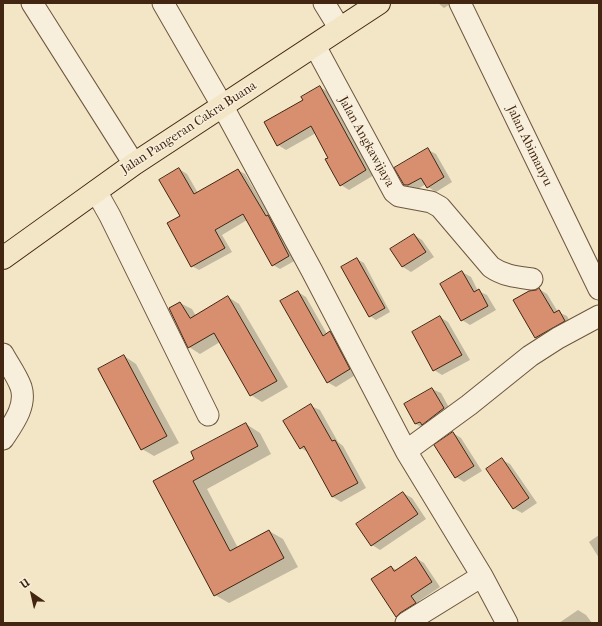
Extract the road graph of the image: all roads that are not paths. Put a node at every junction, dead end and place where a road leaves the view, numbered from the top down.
1 (32, 3) edge
2 (163, 3) edge
3 (324, 3) edge
4 (380, 3) edge
5 (460, 3) edge
6 (340, 30) junction
7 (315, 46) junction
8 (223, 107) junction
9 (134, 164) junction
10 (96, 191) junction
11 (3, 258) edge
12 (532, 279) dead end
13 (599, 289) edge
14 (599, 316) edge
15 (3, 354) edge
16 (208, 415) dead end
17 (3, 439) edge
18 (406, 451) junction
19 (482, 576) junction
20 (406, 623) edge
21 (507, 623) edge

1 - 9 street
2 - 8 street
3 - 6 street
4 - 6 main road, Jalan Pangeran Cakra Buana
5 - 13 street, Jalan Abimanyu
6 - 7 main road, Jalan Pangeran Cakra Buana
7 - 8 main road, Jalan Pangeran Cakra Buana
7 - 12 street, Jalan Angkawijaya
8 - 9 main road, Jalan Pangeran Cakra Buana
8 - 18 street
9 - 10 main road, Jalan Pangeran Cakra Buana
10 - 11 main road, Jalan Pangeran Cakra Buana
10 - 16 street
14 - 18 street
15 - 17 street
18 - 19 street
19 - 20 street
19 - 21 street

